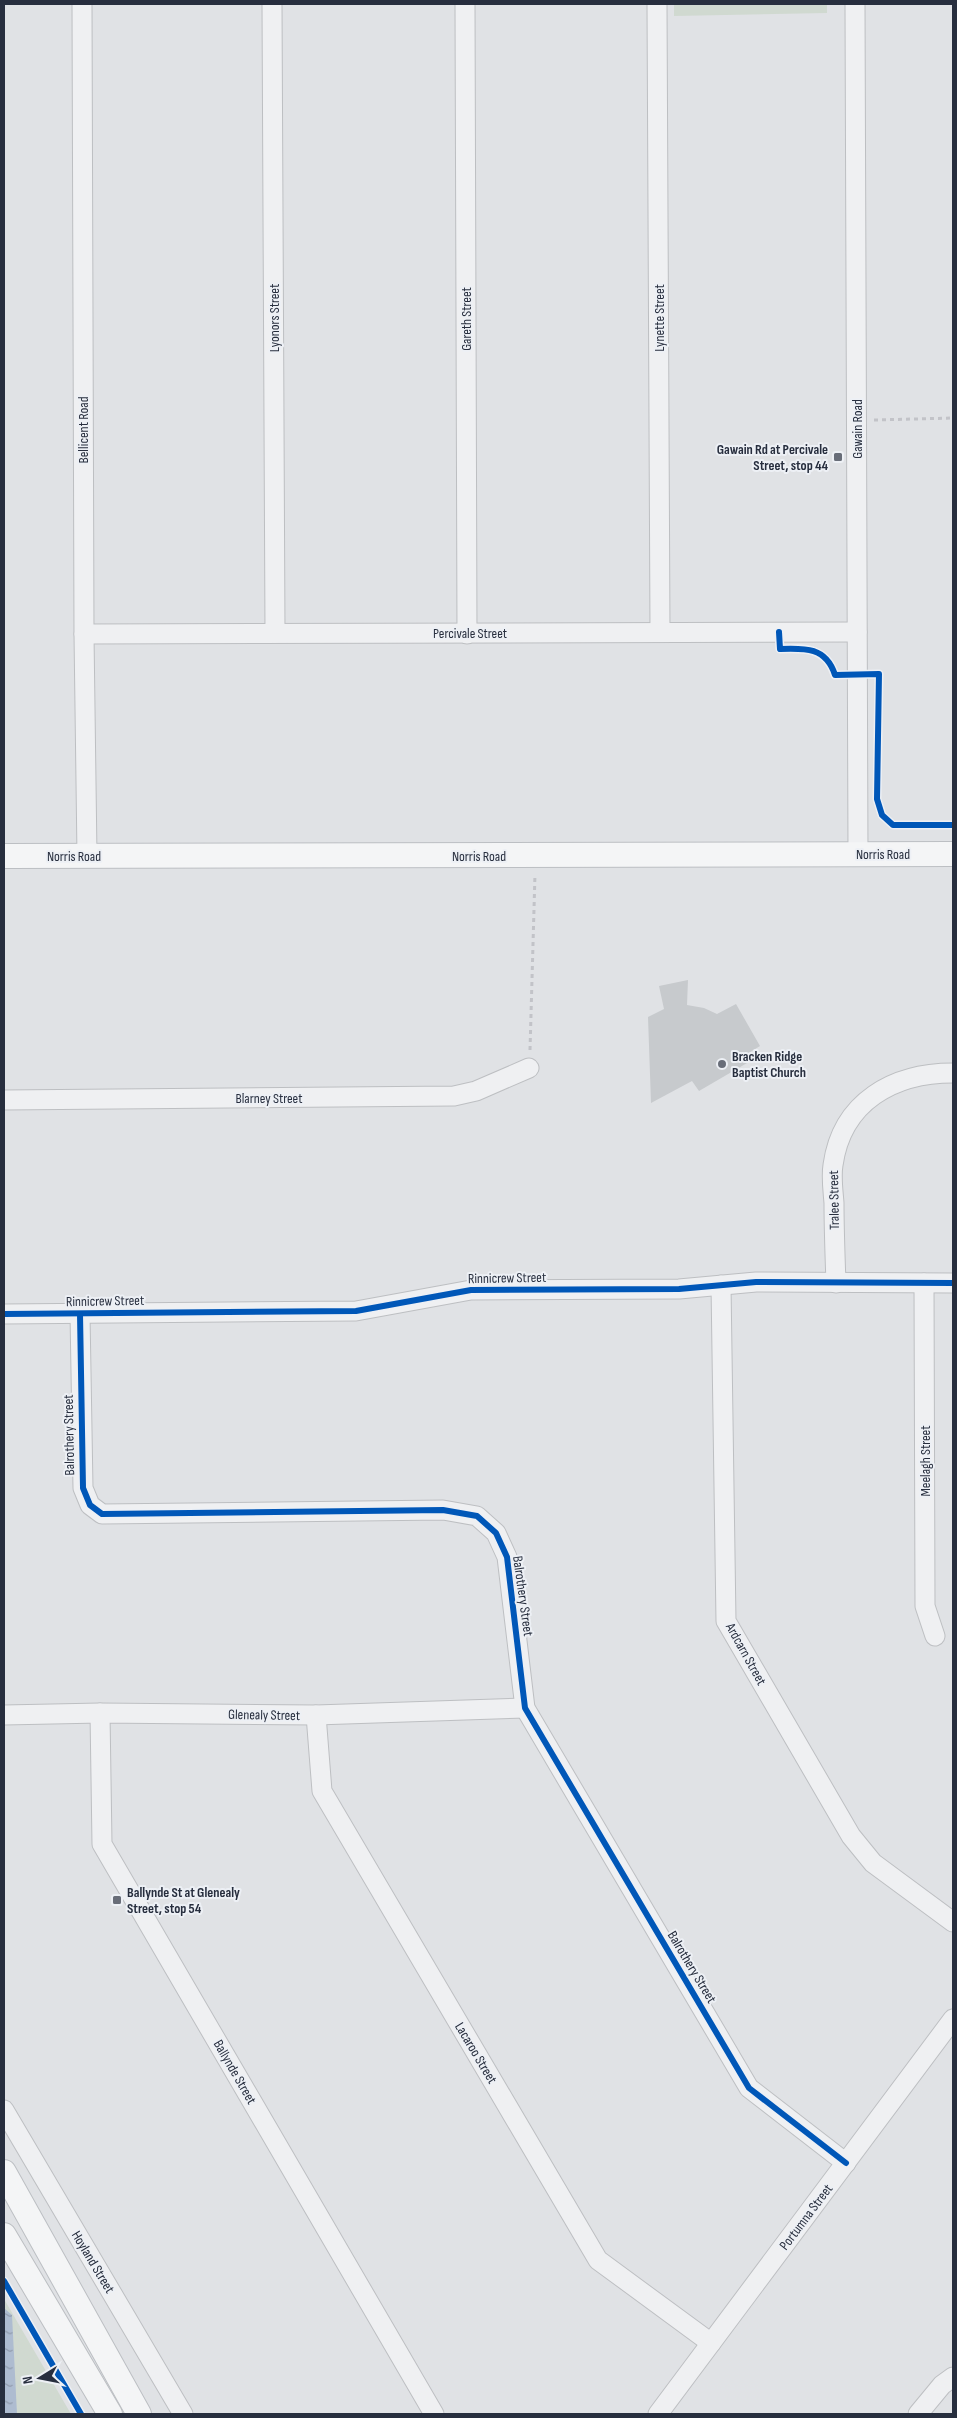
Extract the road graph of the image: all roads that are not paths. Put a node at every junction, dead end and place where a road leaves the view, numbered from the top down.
1 (82, 4) edge
2 (272, 4) edge
3 (465, 4) edge
4 (657, 4) edge
5 (855, 4) edge
6 (660, 632) junction
7 (857, 632) junction
8 (275, 633) junction
9 (84, 634) junction
10 (467, 634) junction
11 (858, 854) junction
12 (953, 854) edge
13 (4, 856) edge
14 (87, 856) junction
15 (530, 1068) road end
16 (953, 1073) edge
17 (4, 1100) edge
18 (836, 1283) junction
19 (924, 1283) junction
20 (953, 1283) edge
21 (721, 1285) junction
22 (4, 1314) edge
23 (80, 1314) junction
24 (935, 1636) dead end
25 (525, 1708) junction
26 (100, 1712) junction
27 (4, 1715) edge
28 (316, 1716) junction
29 (953, 1922) edge
30 (953, 2019) edge
31 (4, 2110) edge
32 (846, 2164) junction
33 (4, 2172) edge
34 (4, 2235) edge
35 (711, 2343) junction
36 (953, 2377) edge
37 (920, 2410) edge
38 (110, 2414) edge
39 (139, 2414) edge
40 (183, 2414) edge
41 (434, 2414) edge
42 (658, 2414) edge

1 - 9 street, Bellicent Road
2 - 8 street, Lyonors Street
3 - 10 street, Gareth Street
4 - 6 street, Lynette Street
5 - 7 street, Gawain Road
6 - 7 street, Percivale Street
6 - 10 street, Percivale Street
7 - 11 street, Gawain Road
8 - 9 street, Percivale Street
8 - 10 street, Percivale Street
9 - 14 street, Bellicent Road
11 - 12 main road, Norris Road
11 - 14 main road, Norris Road
13 - 14 main road, Norris Road
15 - 17 street, Blarney Street
16 - 18 street, Tralee Street
18 - 19 street, Rinnicrew Street
18 - 21 street, Rinnicrew Street
19 - 20 street, Rinnicrew Street
19 - 24 street, Meelagh Street
21 - 23 street, Rinnicrew Street
21 - 29 street, Ardcarn Street
22 - 23 street, Rinnicrew Street
23 - 25 street, Balrothery Street
25 - 28 street, Glenealy Street
25 - 32 street, Balrothery Street
26 - 27 street, Glenealy Street
26 - 28 street, Glenealy Street
26 - 41 street, Ballynde Street
28 - 35 street, Lacaroo Street
30 - 32 street, Portumna Street
31 - 40 street, Hoyland Street
32 - 35 street, Portumna Street
33 - 39 main road
34 - 38 main road
35 - 42 street, Portumna Street
36 - 37 street

